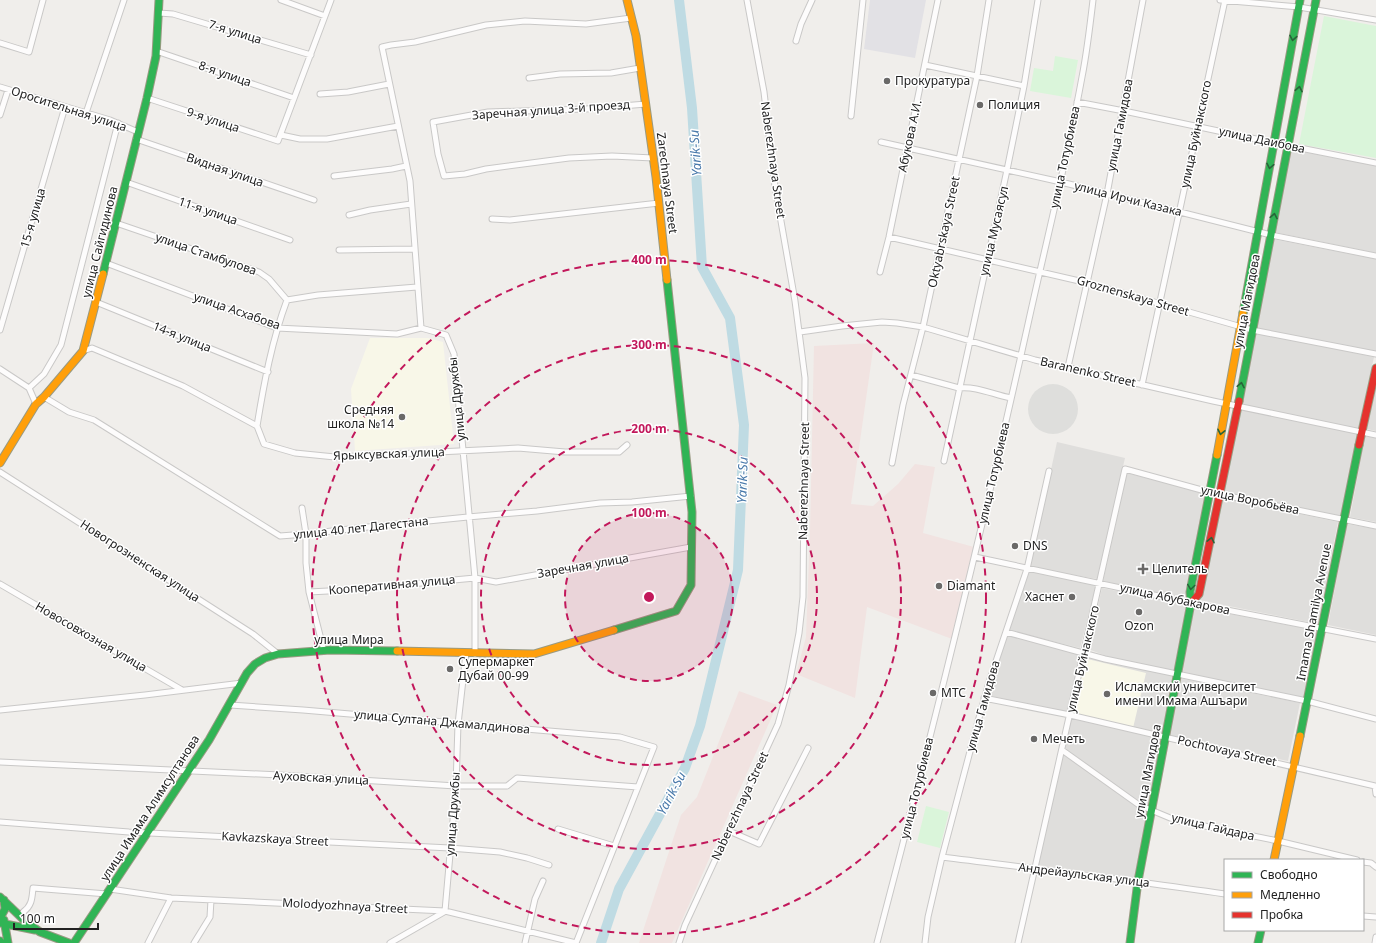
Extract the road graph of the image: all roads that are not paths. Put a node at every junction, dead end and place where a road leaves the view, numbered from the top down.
1 (43, 0) edge
2 (124, 0) edge
3 (159, 0) edge
4 (281, 0) edge
5 (331, 0) edge
6 (627, 0) edge
7 (747, 0) edge
8 (812, 0) edge
9 (863, 0) edge
10 (938, 0) edge
11 (990, 0) edge
12 (1038, 0) edge
13 (1093, 0) edge
14 (1143, 0) edge
15 (1220, 0) edge
16 (1225, 0) edge
17 (1316, 0) edge
18 (1299, 3) edge
19 (1314, 9) junction
20 (159, 13) junction
21 (325, 16) junction
22 (631, 18) junction
23 (1376, 20) edge
24 (796, 41) dead end
25 (0, 43) edge
26 (156, 51) junction
27 (311, 55) junction
28 (925, 65) junction
29 (640, 68) junction
30 (977, 76) junction
31 (529, 78) dead end
32 (389, 84) junction
33 (1024, 86) junction
34 (0, 87) edge
35 (8, 90) junction
36 (320, 94) dead end
37 (147, 98) junction
38 (294, 98) junction
39 (1077, 102) junction
40 (646, 104) junction
41 (65, 107) junction
42 (1124, 110) junction
43 (86, 113) junction
44 (0, 115) edge
45 (851, 116) dead end
46 (118, 124) junction
47 (398, 126) junction
48 (1198, 126) junction
49 (137, 135) junction
50 (281, 135) junction
51 (881, 142) dead end
52 (1275, 143) junction
53 (1288, 145) junction
54 (908, 147) junction
55 (653, 158) junction
56 (959, 159) junction
57 (1376, 163) edge
58 (406, 166) junction
59 (1007, 170) junction
60 (334, 176) dead end
61 (126, 182) junction
62 (1061, 182) junction
63 (1107, 194) junction
64 (314, 200) dead end
65 (659, 203) junction
66 (411, 204) junction
67 (1179, 212) junction
68 (349, 214) dead end
69 (492, 219) dead end
70 (116, 223) junction
71 (1258, 232) junction
72 (1271, 235) junction
73 (889, 237) junction
74 (290, 240) dead end
75 (415, 249) junction
76 (941, 249) junction
77 (338, 250) dead end
78 (1376, 256) edge
79 (988, 260) junction
80 (106, 263) junction
81 (1039, 271) junction
82 (880, 272) dead end
83 (1088, 283) junction
84 (417, 287) junction
85 (287, 300) junction
86 (96, 302) junction
87 (1160, 303) junction
88 (923, 327) junction
89 (1241, 327) junction
90 (277, 328) junction
91 (421, 328) junction
92 (0, 330) edge
93 (1252, 330) junction
94 (800, 332) junction
95 (970, 341) junction
96 (84, 351) junction
97 (1376, 354) edge
98 (1021, 355) junction
99 (1068, 367) junction
100 (0, 368) edge
101 (1376, 368) edge
102 (268, 372) junction
103 (911, 375) junction
104 (1142, 385) junction
105 (29, 388) junction
106 (959, 388) junction
107 (44, 398) junction
108 (1011, 398) junction
109 (36, 404) junction
110 (1227, 404) junction
111 (1238, 406) junction
112 (257, 426) junction
113 (1363, 432) junction
114 (1376, 435) edge
115 (627, 445) dead end
116 (462, 451) junction
117 (944, 461) dead end
118 (0, 463) edge
119 (892, 463) dead end
120 (1125, 469) joint
121 (1049, 471) dead end
122 (0, 472) edge
123 (1209, 492) junction
124 (1220, 495) junction
125 (691, 496) junction
126 (302, 508) dead end
127 (468, 517) junction
128 (1344, 519) junction
129 (1376, 526) edge
130 (306, 534) junction
131 (691, 547) junction
132 (975, 557) junction
133 (1027, 569) junction
134 (475, 578) junction
135 (0, 584) edge
136 (1100, 584) junction
137 (691, 585) joint
138 (309, 592) junction
139 (1192, 603) junction
140 (1322, 628) junction
141 (1006, 632) junction
142 (1376, 639) edge
143 (324, 651) junction
144 (1084, 652) junction
145 (466, 653) junction
146 (278, 654) junction
147 (475, 654) junction
148 (1178, 674) junction
149 (242, 683) junction
150 (182, 690) junction
151 (984, 698) junction
152 (1307, 701) junction
153 (230, 705) junction
154 (0, 710) edge
155 (1070, 715) junction
156 (1376, 720) edge
157 (458, 724) junction
158 (1165, 737) junction
159 (808, 748) dead end
160 (1062, 750) junction
161 (0, 762) edge
162 (1293, 766) junction
163 (188, 771) junction
164 (456, 786) junction
165 (1375, 786) edge
166 (638, 787) junction
167 (1376, 794) edge
168 (1152, 809) junction
169 (0, 822) edge
170 (558, 829) dead end
171 (729, 831) junction
172 (148, 832) junction
173 (1278, 841) junction
174 (614, 846) junction
175 (450, 848) junction
176 (942, 857) junction
177 (1274, 859) edge
178 (1353, 859) edge
179 (1364, 862) edge
180 (549, 865) dead end
181 (1376, 867) edge
182 (1035, 868) junction
183 (543, 881) dead end
184 (1138, 881) junction
185 (0, 889) edge
186 (108, 892) junction
187 (1224, 894) edge
188 (171, 898) junction
189 (2, 899) edge
190 (211, 900) junction
191 (445, 911) junction
192 (23, 912) dead end
193 (1364, 916) edge
194 (1376, 917) edge
195 (2, 920) edge
196 (528, 931) junction
197 (1261, 931) edge
198 (40, 932) junction
199 (1376, 938) edge
200 (0, 941) edge
201 (2, 943) edge
202 (8, 943) edge
203 (69, 943) edge
204 (74, 943) edge
205 (148, 943) edge
206 (194, 943) edge
207 (390, 943) edge
208 (525, 943) edge
209 (576, 943) edge
210 (679, 943) edge
211 (877, 943) edge
212 (925, 943) edge
213 (1018, 943) edge
214 (1130, 943) edge
215 (1258, 943) edge
216 (1375, 943) edge

1 - 25 street
2 - 43 street
3 - 20 main road, улица Сайгидинова
4 - 21 street
5 - 21 street
6 - 22 main road, Zarechnaya Street
7 - 94 street, Naberezhnaya Street
8 - 24 street
9 - 45 street
10 - 28 street, Абукова А.И.
11 - 30 street, Oktyabrskaya Street
12 - 33 street, улица Мусаясул
13 - 39 street, улица Тотурбиева
14 - 42 street, улица Гамидова
15 - 16 street
16 - 18 street
16 - 48 street, улица Буйнакского
17 - 19 main road, улица Магидова
18 - 19 street
18 -> 52 main road, улица Магидова
19 - 23 street
53 -> 19 main road, улица Магидова
20 - 26 main road, улица Сайгидинова
20 - 27 street, 7-я улица
21 - 27 street
22 - 29 main road, Zarechnaya Street
22 - 32 street
26 - 37 main road, улица Сайгидинова
26 - 38 street, 8-я улица
27 - 38 street
28 - 30 street
28 - 54 street, Абукова А.И.
29 - 31 street
29 - 40 main road, Zarechnaya Street
30 - 33 street
30 - 56 street, Oktyabrskaya Street
32 - 36 street
32 - 47 street
33 - 59 street, улица Мусаясул
34 - 35 street, Оросительная улица
35 - 41 street, Оросительная улица
35 - 44 street
37 - 49 main road, улица Сайгидинова
37 - 50 street, 9-я улица
38 - 50 street
39 - 42 street, улица Даибова
39 - 62 street, улица Тотурбиева
40 - 55 main road, Zarechnaya Street
40 - 55 street, Заречная улица 3-й проезд
41 - 43 street, Оросительная улица
41 - 92 street, 15-я улица
42 - 48 street, улица Даибова
42 - 63 street, улица Гамидова
43 - 46 street, Оросительная улица
46 - 49 street, Оросительная улица
46 - 105 street
47 - 50 street
47 - 58 street
48 - 52 street, улица Даибова
48 - 67 street, улица Буйнакского
49 - 61 main road, улица Сайгидинова
49 - 64 street, Видная улица
51 - 54 street, улица Ирчи Казака
52 - 53 street, улица Даибова
52 -> 71 main road, улица Магидова
53 - 57 street, улица Даибова
72 -> 53 main road, улица Магидова
54 - 56 street, улица Ирчи Казака
54 - 73 street, Абукова А.И.
55 - 65 main road, Zarechnaya Street
56 - 59 street, улица Ирчи Казака
56 - 76 street, Oktyabrskaya Street
58 - 60 street
58 - 66 street
59 - 62 street, улица Ирчи Казака
59 - 79 street, улица Мусаясул
61 - 70 main road, улица Сайгидинова
61 - 74 street, 11-я улица
62 - 63 street, улица Ирчи Казака
62 - 81 street, улица Тотурбиева
63 - 67 street, улица Ирчи Казака
63 - 83 street, улица Гамидова
65 - 69 street
65 - 125 main road, Zarechnaya Street
66 - 68 street
66 - 75 street
67 - 71 street, улица Ирчи Казака
67 - 87 street, улица Буйнакского
70 - 80 main road, улица Сайгидинова
70 - 85 street, улица Стамбулова
71 - 72 street, улица Ирчи Казака
71 - 89 main road, улица Магидова
72 - 78 street, улица Ирчи Казака
72 - 93 main road, улица Магидова
73 - 76 street, Groznenskaya Street
73 - 82 street, Абукова А.И.
75 - 77 street
75 - 84 street
76 - 79 street, Groznenskaya Street
76 - 88 street, Oktyabrskaya Street
79 - 81 street, Groznenskaya Street
79 - 95 street, улица Мусаясул
80 - 86 main road, улица Сайгидинова
80 - 90 street, улица Асхабова
81 - 83 street, Groznenskaya Street
81 - 98 street, улица Тотурбиева
83 - 87 street, Groznenskaya Street
83 - 99 street, улица Гамидова
84 - 85 street
84 - 91 street
85 - 90 street
86 - 96 main road, улица Сайгидинова
86 - 102 street, 14-я улица
87 - 89 street, Groznenskaya Street
87 - 104 street, улица Буйнакского
88 - 94 street, Baranenko Street
88 - 95 street, Baranenko Street
88 - 103 street, Oktyabrskaya Street
89 - 93 street, Groznenskaya Street
89 - 110 main road, улица Магидова
90 - 91 street, улица Асхабова
90 - 102 street
91 - 116 street, улица Дружбы
93 - 97 street, Groznenskaya Street
111 -> 93 main road, улица Магидова
94 - 171 street, Naberezhnaya Street
95 - 98 street, Baranenko Street
95 - 106 street, улица Мусаясул
96 - 107 main road, улица Сайгидинова
96 - 112 street
98 - 99 street, Baranenko Street
98 - 108 street, улица Тотурбиева
99 - 104 street, Baranenko Street
100 - 105 street
101 - 113 main road, Imama Shamilya Avenue
102 - 112 street
103 - 106 street
103 - 119 street, Oktyabrskaya Street
104 - 110 street, Baranenko Street
105 - 109 street
106 - 108 street
106 - 117 street, улица Мусаясул
107 - 109 main road, улица Сайгидинова
107 - 130 street, улица 40 лет Дагестана
108 - 132 street, улица Тотурбиева
109 - 118 main road, улица Сайгидинова
110 - 111 street, Baranenko Street
110 -> 123 main road, улица Магидова
111 - 113 street, Baranenko Street
111 - 124 main road, улица Магидова
112 - 116 street, Ярыксувская улица
113 - 114 street, Baranenko Street
113 - 128 main road, Imama Shamilya Avenue
115 - 116 street, Ярыксувская улица
116 - 127 street, улица Дружбы
120 - 123 street, улица Воробьёва
120 - 136 street, улица Буйнакского
121 - 133 street, улица Гамидова
122 - 146 street, Новогрозненская улица
123 - 124 street, улица Воробьёва
123 -> 139 main road, улица Магидова
124 - 128 street, улица Воробьёва
139 -> 124 main road, улица Магидова
125 - 127 street, улица 40 лет Дагестана
125 - 131 main road, Zarechnaya Street
126 - 130 street
127 - 130 street, улица 40 лет Дагестана
127 - 134 street, улица Дружбы
128 - 129 street, улица Воробьёва
128 - 140 main road, Imama Shamilya Avenue
130 - 138 street
131 - 134 street, Заречная улица
131 - 137 main road, Zarechnaya Street
132 - 133 street, улица Абубакарова
132 - 211 street, улица Тотурбиева
133 - 136 street, улица Абубакарова
133 - 141 street, улица Гамидова
134 - 138 street, Кооперативная улица
134 - 147 street, улица Дружбы
135 - 150 street, Новосовхозная улица
136 - 139 street, улица Абубакарова
136 - 144 street, улица Буйнакского
137 - 147 main road, улица Мира
138 - 143 street
139 - 140 street, улица Абубакарова
139 - 148 main road, улица Магидова
140 - 142 street, улица Абубакарова
140 - 152 main road, Imama Shamilya Avenue
141 - 144 street
141 - 151 street, улица Гамидова
143 - 145 main road, улица Мира
143 - 146 main road, улица Мира
144 - 148 street
144 - 155 street, улица Буйнакского
145 - 147 main road, улица Мира
145 - 157 street, улица Дружбы
146 - 149 main road, улица Мира
148 - 152 street
148 - 158 main road, улица Магидова
149 - 150 street
149 - 153 main road, улица Имама Алимсултанова
150 - 154 street
151 - 155 street, Pochtovaya Street
151 - 176 street, улица Гамидова
152 - 156 street
152 - 162 main road, Imama Shamilya Avenue
153 - 157 street, улица Султана Джамалдинова
153 - 163 main road, улица Имама Алимсултанова
155 - 158 street, Pochtovaya Street
155 - 160 street, улица Буйнакского
157 - 164 street, улица Дружбы
157 - 166 street, улица Султана Джамалдинова
158 - 162 street, Pochtovaya Street
158 - 168 main road, улица Магидова
159 - 171 street
160 - 168 street, улица Гайдара
160 - 182 street, улица Буйнакского
161 - 163 street, Ауховская улица
162 - 165 street, Pochtovaya Street
162 - 173 main road, Imama Shamilya Avenue
163 - 164 street, Ауховская улица
163 - 172 main road, улица Имама Алимсултанова
164 - 166 street, Ауховская улица
164 - 175 street, улица Дружбы
165 - 167 street
166 - 174 street
168 - 173 street, улица Гайдара
168 - 184 main road, улица Магидова
169 - 172 street, Kavkazskaya Street
170 - 174 street
171 - 210 street, Naberezhnaya Street
172 - 175 street, Kavkazskaya Street
172 - 186 main road, улица Имама Алимсултанова
173 - 177 main road, Imama Shamilya Avenue
173 - 178 street, улица Гайдара
174 - 209 street
175 - 180 street, Kavkazskaya Street
175 - 191 street, улица Дружбы
176 - 182 street, Андрейаульская улица
176 - 212 street, улица Гамидова
179 - 181 street
182 - 184 street, Андрейаульская улица
182 - 213 street, улица Буйнакского
183 - 196 street
184 - 187 street, Андрейаульская улица
184 - 214 main road, улица Магидова
185 - 189 main road
186 - 188 street, Molodyozhnaya Street
186 - 192 street, Molodyozhnaya Street
186 - 204 main road, улица Имама Алимсултанова
188 - 190 street, Molodyozhnaya Street
188 - 205 street
189 - 195 main road
189 - 198 main road
190 - 191 street, Molodyozhnaya Street
190 - 206 street
191 - 196 street, Molodyozhnaya Street
191 - 207 street
193 - 194 street
195 - 198 main road
195 - 202 main road
196 - 208 street
196 - 209 street, Molodyozhnaya Street
197 - 215 main road
198 - 203 main road
199 - 216 street
200 - 201 main road

